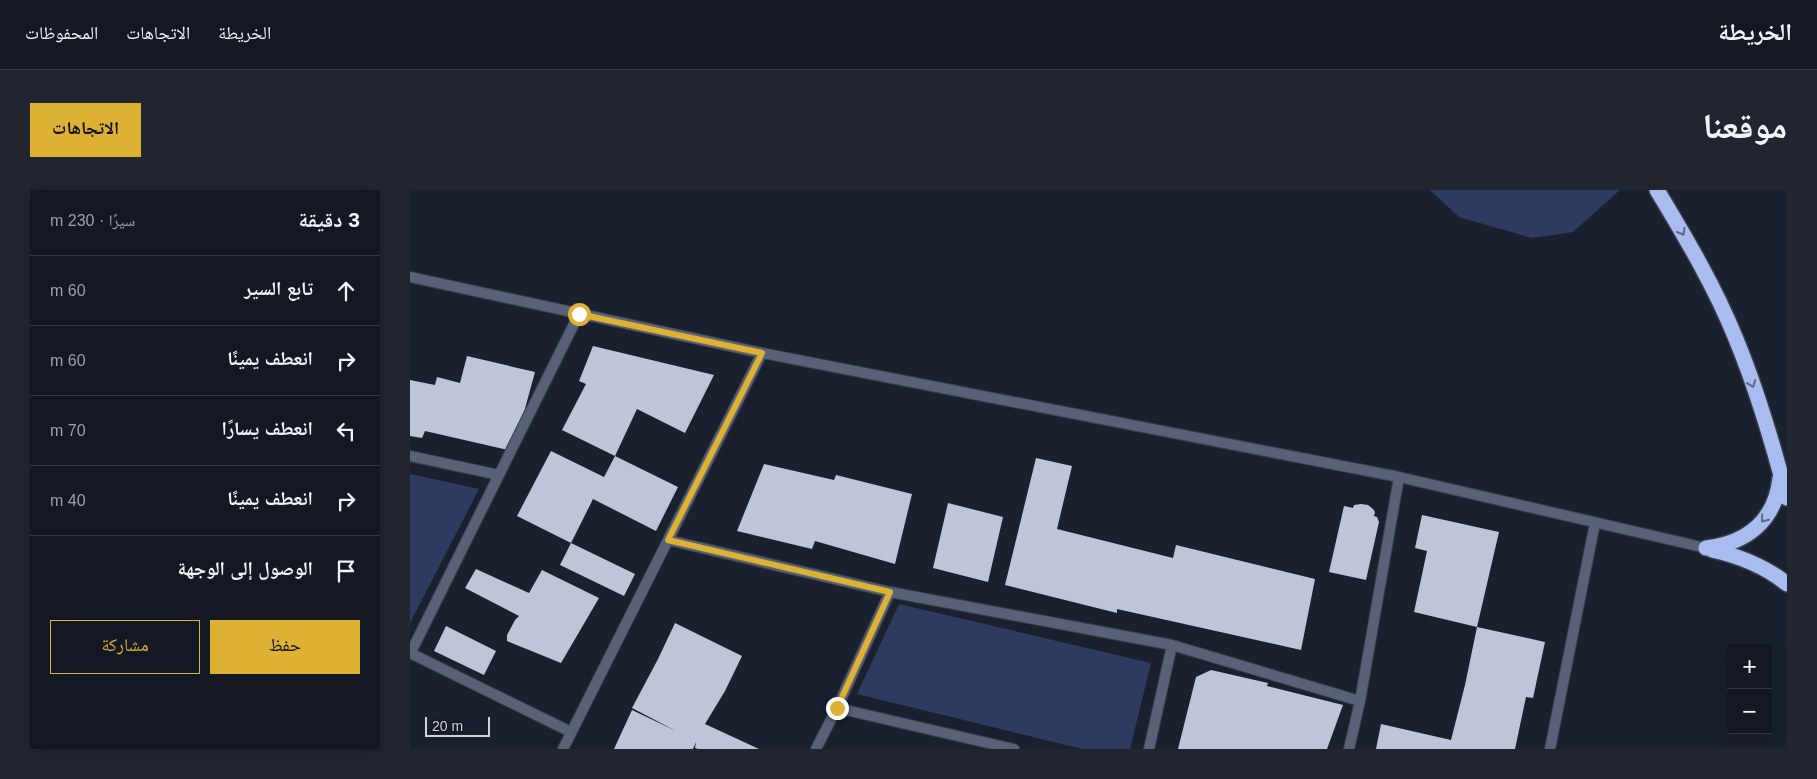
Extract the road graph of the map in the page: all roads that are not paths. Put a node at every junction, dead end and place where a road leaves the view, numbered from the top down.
1 (1657, 190) edge
2 (410, 277) edge
3 (579, 314) junction
4 (762, 353) junction
5 (410, 456) edge
6 (1781, 474) junction
7 (499, 475) junction
8 (1399, 477) junction
9 (1787, 498) edge
10 (1594, 523) junction
11 (668, 540) junction
12 (1706, 548) junction
13 (1787, 584) edge
14 (890, 592) junction
15 (1172, 645) junction
16 (410, 654) edge
17 (1360, 701) junction
18 (837, 708) junction
19 (571, 732) junction
20 (563, 749) edge
21 (816, 749) edge
22 (1014, 749) edge
23 (1149, 749) edge
24 (1349, 749) edge
25 (1550, 749) edge

1 -> 6 highway
2 - 3 street
3 - 4 street
3 - 7 street
4 - 8 street
4 - 11 street
5 - 7 street
6 - 9 highway
6 -> 12 highway
7 - 16 street
8 - 10 street
8 - 17 street
10 - 12 street
10 - 25 street
11 - 14 street
11 - 19 street
12 - 13 highway
14 - 15 street
14 - 18 street
15 - 17 street
15 - 23 street
16 - 19 street
17 - 24 street
18 - 21 street
18 - 22 street
19 - 20 street

